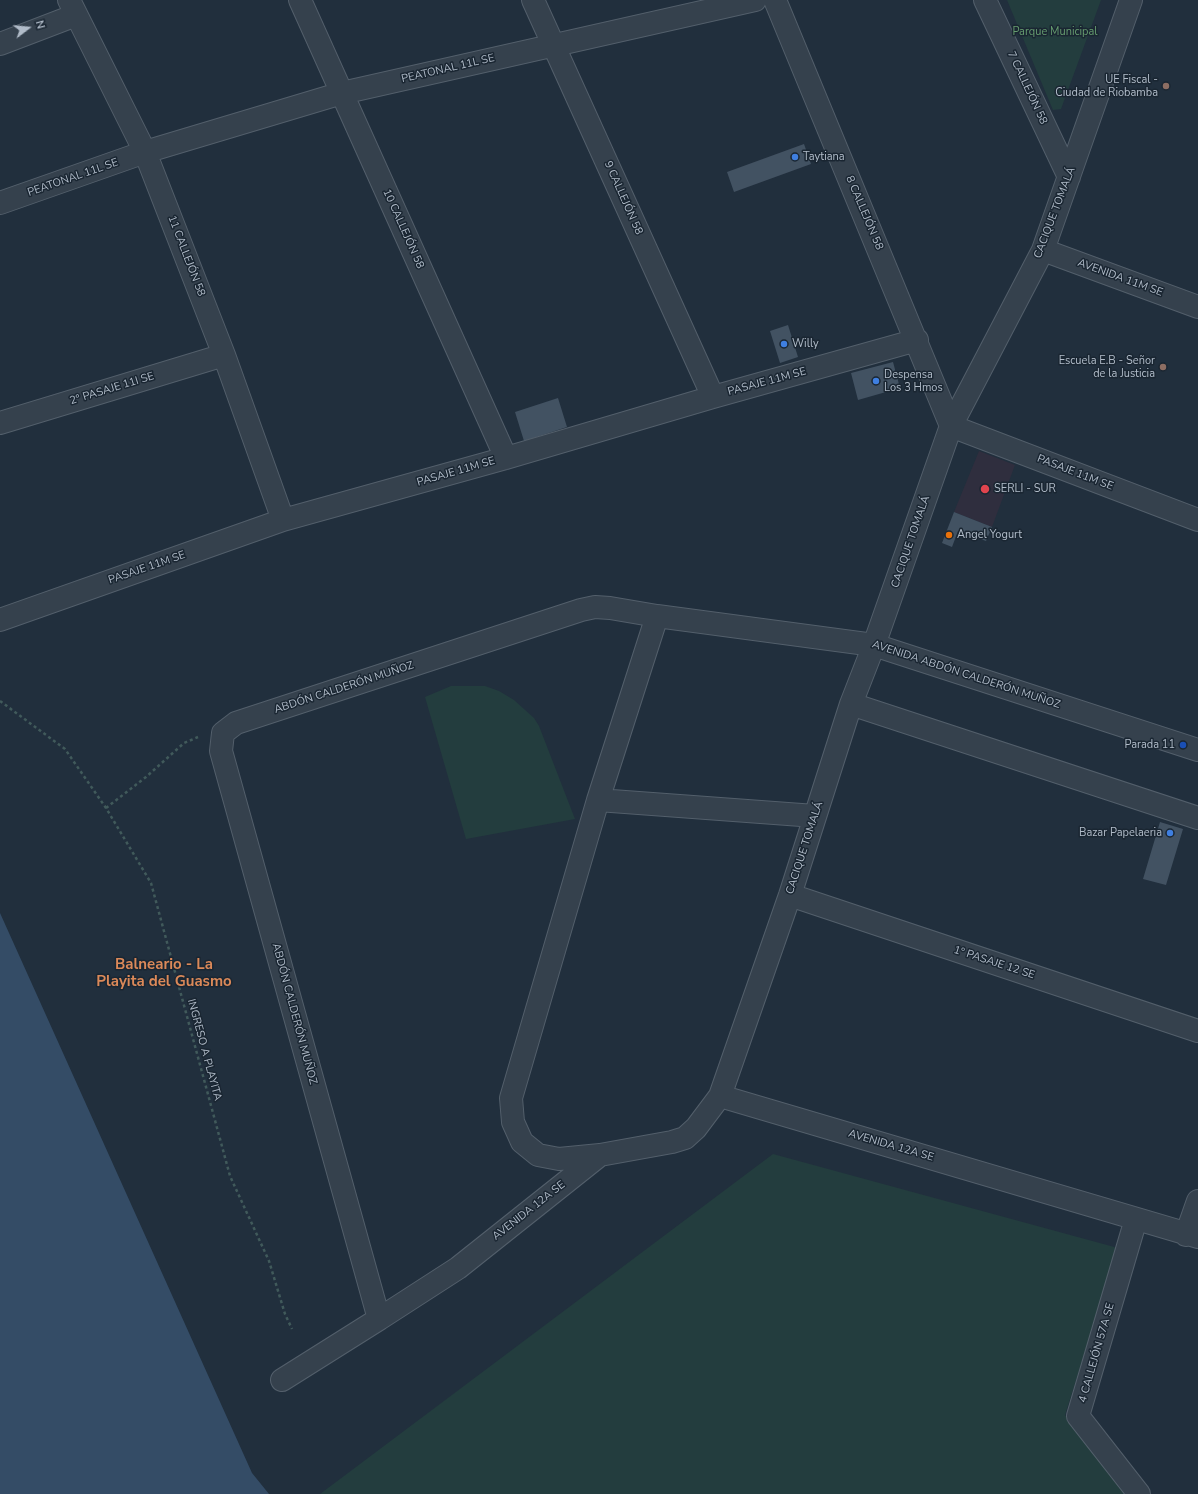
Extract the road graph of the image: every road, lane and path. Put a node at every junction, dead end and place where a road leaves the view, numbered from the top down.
1 (300, 0) edge
2 (533, 0) edge
3 (755, 0) edge
4 (775, 0) edge
5 (985, 0) edge
6 (1131, 0) edge
7 (72, 8) edge
8 (0, 44) edge
9 (553, 45) junction
10 (342, 93) junction
11 (145, 152) junction
12 (1069, 176) junction
13 (0, 203) edge
14 (1043, 250) junction
15 (1198, 307) edge
16 (917, 340) junction
17 (224, 355) junction
18 (713, 397) junction
19 (0, 423) edge
20 (951, 426) junction
21 (506, 458) junction
22 (283, 520) junction
23 (1198, 520) edge
24 (657, 616) junction
25 (0, 620) edge
26 (874, 645) junction
27 (0, 700) edge
28 (851, 704) junction
29 (236, 723) junction
30 (1198, 750) edge
31 (598, 800) junction
32 (106, 808) junction
33 (815, 816) junction
34 (1198, 818) edge
35 (790, 895) junction
36 (1198, 1031) edge
37 (720, 1096) junction
38 (600, 1155) junction
39 (1198, 1201) edge
40 (1136, 1219) junction
41 (1192, 1236) edge
42 (379, 1319) junction
43 (292, 1330) dead end
44 (282, 1380) dead end
45 (1139, 1494) edge

1 - 10 street, 10 CALLEJÓN 58
2 - 9 street, 9 CALLEJÓN 58
3 - 9 street, PEATONAL 11L SE
4 - 16 street, 8 CALLEJÓN 58
5 - 12 street, 7 CALLEJÓN 58
6 - 12 street, CACIQUE TOMALÁ
7 - 8 street
7 - 11 street, 11 CALLEJÓN 58
9 - 10 street, PEATONAL 11L SE
9 - 18 street, 9 CALLEJÓN 58
10 - 11 street, PEATONAL 11L SE
10 - 21 street, 10 CALLEJÓN 58
11 - 13 street, PEATONAL 11L SE
11 - 17 street, 11 CALLEJÓN 58
12 - 14 street, CACIQUE TOMALÁ
14 - 15 street, AVENIDA 11M SE
14 - 20 street, CACIQUE TOMALÁ
16 - 18 street, PASAJE 11M SE
16 - 20 street, 8 CALLEJÓN 58
17 - 19 street, 2° PASAJE 11I SE
17 - 22 street, 11 CALLEJÓN 58
18 - 21 street, PASAJE 11M SE
20 - 23 street, PASAJE 11M SE
20 - 26 street, CACIQUE TOMALÁ
21 - 22 street, PASAJE 11M SE
22 - 25 street, PASAJE 11M SE
24 - 26 street, AVENIDA ABDÓN CALDERÓN MUÑOZ
24 - 29 street, ABDÓN CALDERÓN MUÑOZ
24 - 31 street
26 - 28 street, CACIQUE TOMALÁ
26 - 30 street, AVENIDA ABDÓN CALDERÓN MUÑOZ
27 - 32 path, INGRESO A PLAYITA
28 - 33 street, CACIQUE TOMALÁ
28 - 34 street
29 - 32 path
29 - 42 street, ABDÓN CALDERÓN MUÑOZ
31 - 33 street
31 - 38 street, AVENIDA 12A SE
32 - 43 path, INGRESO A PLAYITA
33 - 35 street, CACIQUE TOMALÁ
35 - 36 street, 1° PASAJE 12 SE
35 - 37 street, CACIQUE TOMALÁ
37 - 38 street, AVENIDA 12A SE
37 - 40 street, AVENIDA 12A SE
38 - 42 street, AVENIDA 12A SE
39 - 41 street
40 - 41 street, AVENIDA 12A SE
40 - 45 street, 4 CALLEJÓN 57A SE
42 - 44 street

